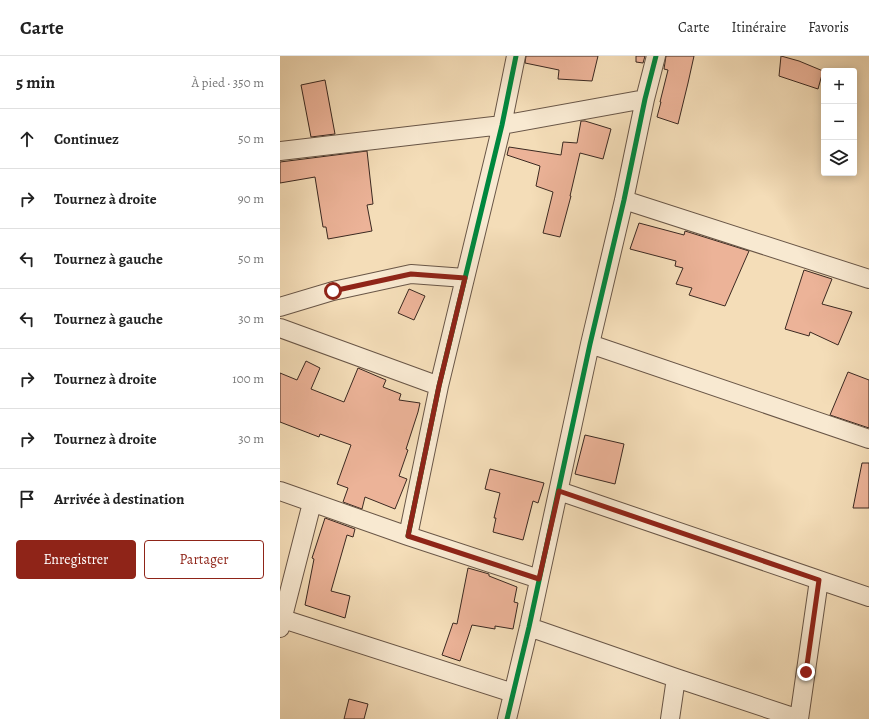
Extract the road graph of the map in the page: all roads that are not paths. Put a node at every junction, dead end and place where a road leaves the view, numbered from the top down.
1 (516, 56) edge
2 (656, 56) edge
3 (645, 99) junction
4 (502, 125) junction
5 (280, 150) edge
6 (624, 200) junction
7 (465, 278) junction
8 (869, 279) edge
9 (280, 307) edge
10 (280, 328) edge
11 (590, 344) junction
12 (439, 386) junction
13 (869, 439) edge
14 (280, 491) edge
15 (559, 491) junction
16 (312, 503) junction
17 (408, 536) junction
18 (539, 579) junction
19 (819, 580) junction
20 (869, 598) edge
21 (281, 622) edge
22 (529, 627) junction
23 (676, 678) junction
24 (513, 693) junction
25 (507, 719) edge
26 (670, 719) edge
27 (799, 719) edge

1 - 4 street
2 - 3 street
3 - 4 street
3 - 6 street
4 - 5 street
4 - 7 street
6 - 8 street
6 - 11 street
7 - 9 street
7 - 12 street
10 - 12 street
11 - 13 street
11 - 15 street
12 - 17 street
14 - 16 street
15 - 18 street
15 - 19 street
16 - 17 street
16 - 21 street
17 - 18 street
18 - 22 street
19 - 20 street
19 - 27 street
21 - 24 street
22 - 23 street
22 - 24 street
23 - 26 street
23 - 27 street
24 - 25 street

